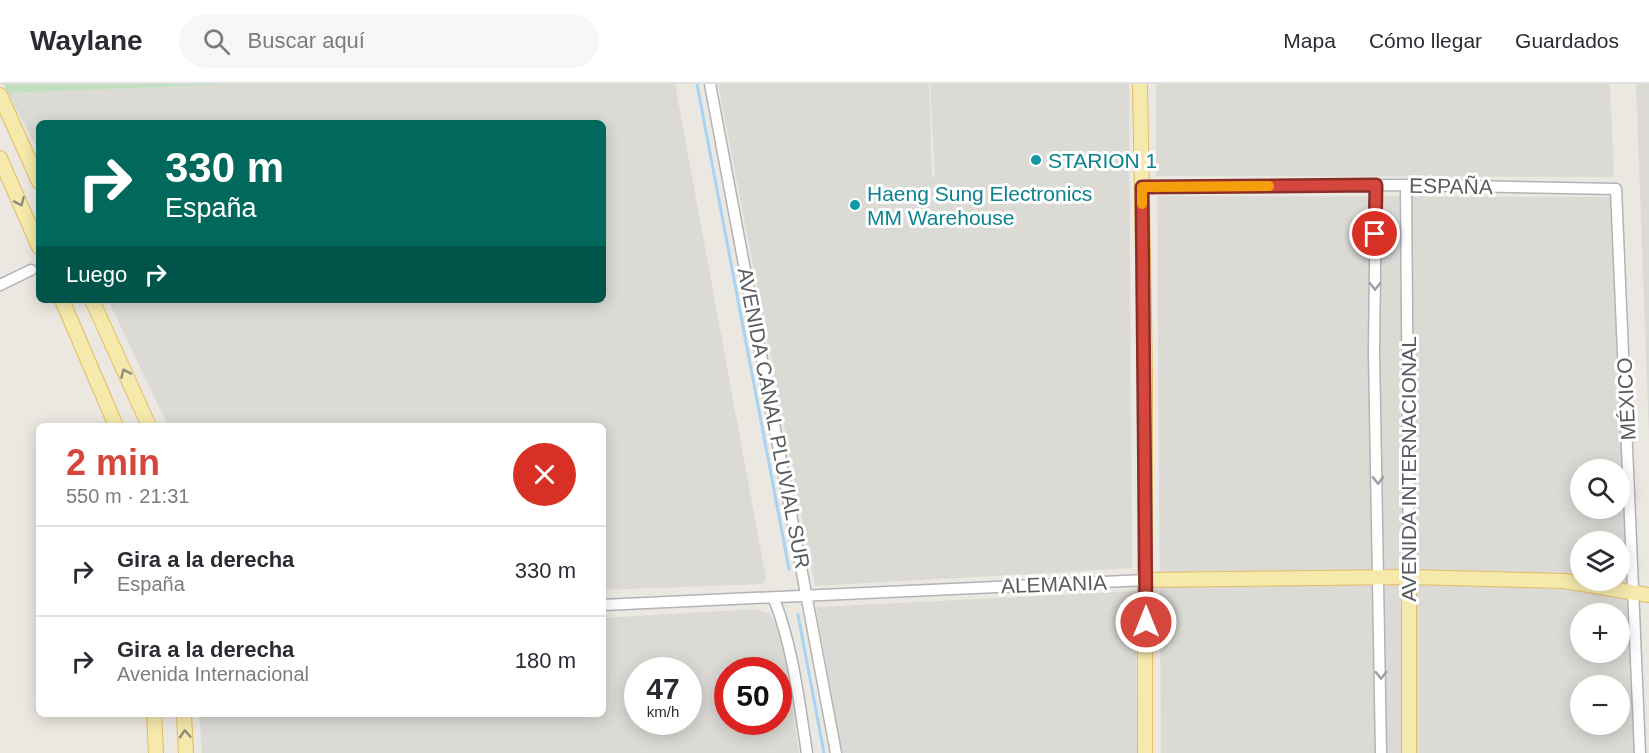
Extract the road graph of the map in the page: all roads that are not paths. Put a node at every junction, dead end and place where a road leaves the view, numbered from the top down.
1 (710, 84) edge
2 (1140, 84) edge
3 (0, 95) edge
4 (0, 158) edge
5 (36, 175) edge
6 (1406, 184) junction
7 (1376, 185) junction
8 (1142, 187) junction
9 (1616, 189) joint
10 (36, 240) edge
11 (31, 270) dead end
12 (1, 281) edge
13 (63, 303) edge
14 (93, 303) edge
15 (115, 423) edge
16 (147, 423) edge
17 (1380, 577) junction
18 (1409, 577) junction
19 (1146, 580) junction
20 (1634, 592) junction
21 (808, 595) junction
22 (1649, 595) edge
23 (774, 598) junction
24 (606, 605) edge
25 (154, 717) edge
26 (184, 717) edge
27 (156, 753) edge
28 (186, 753) edge
29 (807, 753) edge
30 (836, 753) edge
31 (1145, 753) edge
32 (1381, 753) edge
33 (1409, 753) edge
34 (1640, 753) edge

1 - 21 street, AVENIDA CANAL PLUVIAL SUR
2 - 8 main road
3 - 5 main road
4 -> 10 main road
6 - 7 street, ESPAÑA
6 - 9 street, ESPAÑA
6 - 18 street, AVENIDA INTERNACIONAL
7 - 8 street, ESPAÑA
7 -> 17 street, AVENIDA INTERNACIONAL
8 - 19 main road
9 - 20 street, MÉXICO
11 - 12 street
13 - 15 main road
16 -> 14 main road
17 - 18 main road, ALEMANIA
17 - 19 main road, ALEMANIA
17 -> 32 street, AVENIDA INTERNACIONAL
18 - 20 main road, ALEMANIA
18 - 33 main road, AVENIDA INTERNACIONAL
19 - 21 street, ALEMANIA
19 - 31 main road
20 - 22 main road, ALEMANIA
20 - 34 street, MÉXICO
21 - 23 street, ALEMANIA
21 - 30 street, AVENIDA CANAL PLUVIAL SUR
23 - 24 street, ALEMANIA
23 - 29 street
25 - 27 main road
28 -> 26 main road

